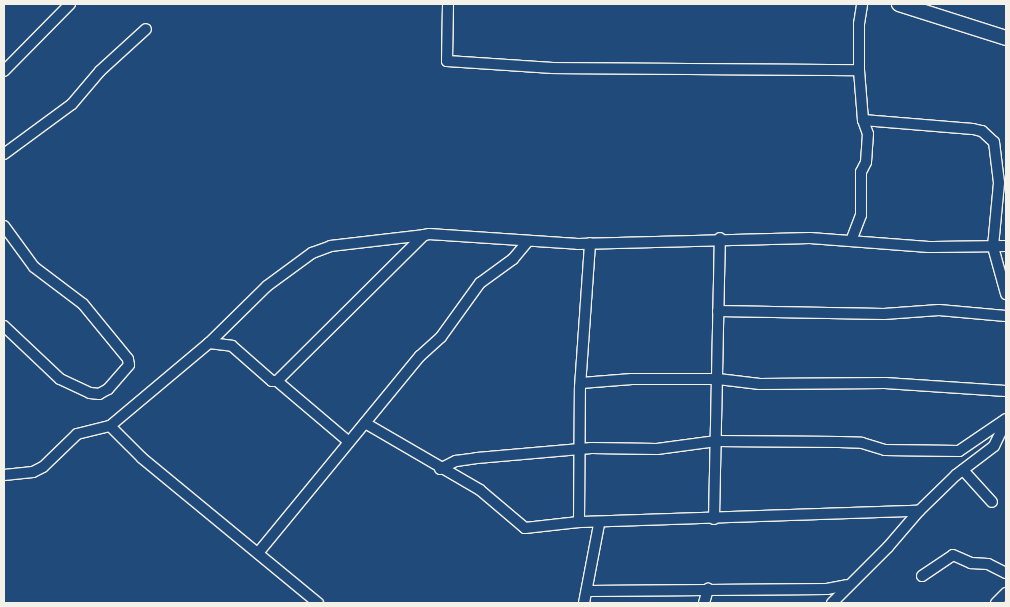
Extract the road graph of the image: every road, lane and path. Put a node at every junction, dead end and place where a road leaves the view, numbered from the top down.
1 (70, 4) edge
2 (448, 4) edge
3 (862, 4) edge
4 (899, 4) edge
5 (146, 29) dead end
6 (1006, 38) edge
7 (859, 70) junction
8 (4, 71) edge
9 (863, 120) junction
10 (4, 154) edge
11 (4, 226) edge
12 (424, 235) junction
13 (720, 238) junction
14 (528, 241) junction
15 (851, 241) junction
16 (590, 244) junction
17 (1006, 246) edge
18 (993, 247) junction
19 (1006, 294) edge
20 (718, 311) junction
21 (1006, 316) edge
22 (4, 326) edge
23 (208, 342) junction
24 (718, 379) junction
25 (278, 381) junction
26 (580, 383) junction
27 (1006, 391) edge
28 (1006, 420) edge
29 (365, 423) junction
30 (110, 426) junction
31 (716, 440) junction
32 (348, 442) junction
33 (579, 450) junction
34 (440, 469) junction
35 (963, 470) junction
36 (4, 475) edge
37 (992, 502) dead end
38 (919, 511) junction
39 (714, 519) junction
40 (579, 522) junction
41 (599, 524) junction
42 (258, 553) junction
43 (1006, 573) edge
44 (922, 576) dead end
45 (847, 585) junction
46 (708, 589) junction
47 (827, 589) junction
48 (588, 592) junction
49 (1006, 593) edge
50 (833, 602) edge
51 (318, 603) edge
52 (584, 603) edge
53 (704, 603) edge
54 (996, 603) edge

1 - 8 street
2 - 7 street
3 - 7 street
4 - 6 main road
5 - 10 street
7 - 9 street
9 - 15 street
9 - 18 street
11 - 22 street
12 - 14 street
12 - 23 street
12 - 25 street
13 - 15 street
13 - 16 street
13 - 20 street
14 - 16 street
14 - 29 street
15 - 18 street
16 - 26 street
17 - 18 street
18 - 19 street
20 - 21 street
20 - 24 street
23 - 25 street
23 - 30 street
24 - 26 street
24 - 27 street
24 - 31 street
25 - 32 street
26 - 33 street
28 - 31 street
28 - 35 street
29 - 32 street
29 - 34 street
30 - 36 street
30 - 42 street
31 - 33 street
31 - 39 street
32 - 42 street
33 - 34 street
33 - 40 street
34 - 40 street
35 - 37 street
35 - 38 street
38 - 39 street
38 - 45 street
39 - 41 street
40 - 41 street
41 - 48 street
42 - 51 street
43 - 44 street
45 - 47 street
45 - 50 street
46 - 47 street
46 - 48 street
46 - 53 street
47 - 50 street
48 - 52 street
49 - 54 street

